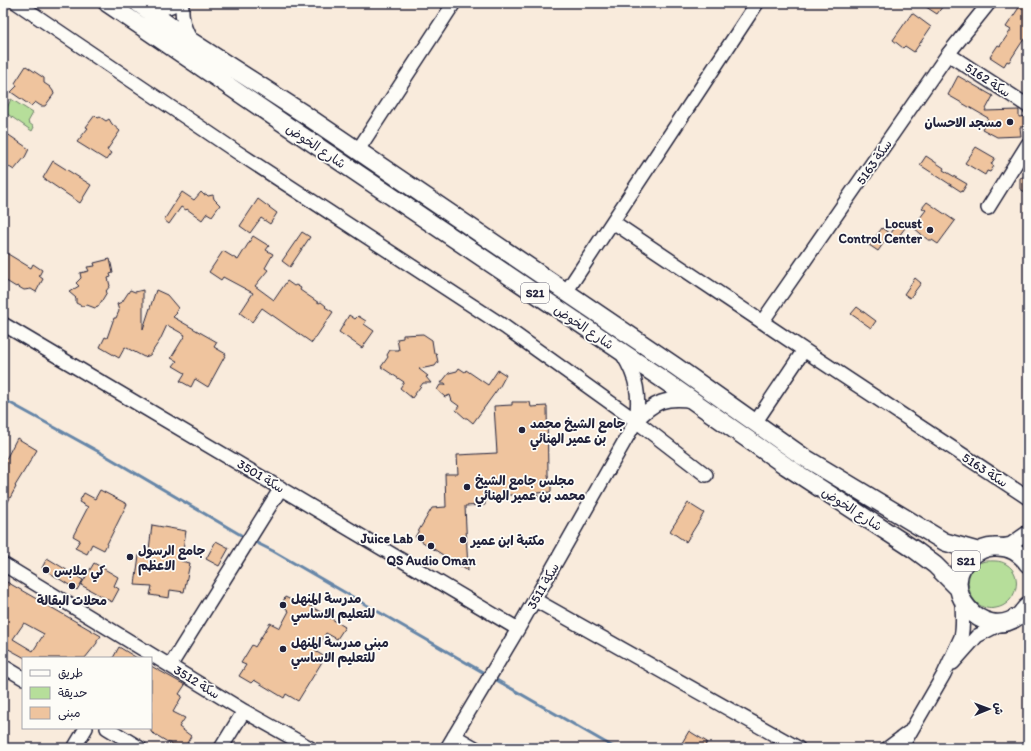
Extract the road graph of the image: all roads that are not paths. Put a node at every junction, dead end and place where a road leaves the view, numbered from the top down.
1 (17, 3) edge
2 (107, 3) edge
3 (178, 3) edge
4 (182, 3) edge
5 (454, 3) edge
6 (757, 3) edge
7 (989, 3) edge
8 (140, 5) edge
9 (192, 42) junction
10 (948, 54) junction
11 (1028, 106) edge
12 (1028, 144) edge
13 (358, 150) junction
14 (988, 208) dead end
15 (613, 222) junction
16 (566, 292) junction
17 (762, 322) junction
18 (3, 324) edge
19 (804, 350) junction
20 (622, 352) junction
21 (696, 402) junction
22 (636, 422) junction
23 (755, 423) junction
24 (706, 475) dead end
25 (281, 488) junction
26 (1028, 498) edge
27 (1028, 532) edge
28 (1002, 546) junction
29 (977, 551) junction
30 (1028, 564) edge
31 (4, 567) edge
32 (960, 594) junction
33 (535, 600) junction
34 (1028, 606) edge
35 (1006, 621) junction
36 (1028, 624) edge
37 (518, 629) junction
38 (3, 666) edge
39 (170, 666) junction
40 (944, 674) junction
41 (22, 677) edge
42 (244, 711) junction
43 (85, 729) edge
44 (109, 729) edge
45 (911, 731) junction
46 (454, 736) junction
47 (74, 748) edge
48 (140, 748) edge
49 (221, 748) edge
50 (310, 748) edge
51 (447, 748) edge
52 (475, 748) edge
53 (798, 748) edge
54 (888, 748) edge
55 (901, 748) edge

1 - 22 street
2 - 20 main road, شارع الخوض / S21
3 - 8 street
4 - 9 street
5 - 13 street
6 - 15 street
7 - 10 street, سكة 5163
8 - 9 main road, شارع الخوض / S21
9 - 13 main road, شارع الخوض / S21
10 - 11 street, سكة 5162
10 - 17 street, سكة 5163
12 - 14 street
13 - 16 main road, شارع الخوض / S21
15 - 16 street
15 - 17 street, سكة 5163
16 - 23 main road, شارع الخوض / S21
17 - 19 street, سكة 5163
18 - 25 street, سكة 3501
19 - 23 street
19 - 26 street, سكة 5163
20 - 21 main road, شارع الخوض / S21
20 - 22 street
21 - 22 street
21 - 32 main road, شارع الخوض / S21
22 - 24 street
22 - 33 street, سكة 3511
23 - 29 main road, شارع الخوض / S21
25 - 37 street, سكة 3501
25 - 39 street
27 - 28 street
28 - 29 main road, S21
28 - 30 main road
29 - 32 main road, S21
31 - 39 street, سكة 3512
32 - 35 main road, S21
32 - 40 street
33 - 37 street, سكة 3511
33 - 53 street
34 - 35 main road
35 - 36 main road, S21
35 - 40 street
37 - 46 street, سكة 3511
38 - 41 street
39 - 42 street, سكة 3512
40 - 45 street
42 - 49 street
42 - 50 street, سكة 3512
43 - 47 street
44 - 48 street
45 - 54 street
45 - 55 street
46 - 51 street, سكة 3511
46 - 52 street

